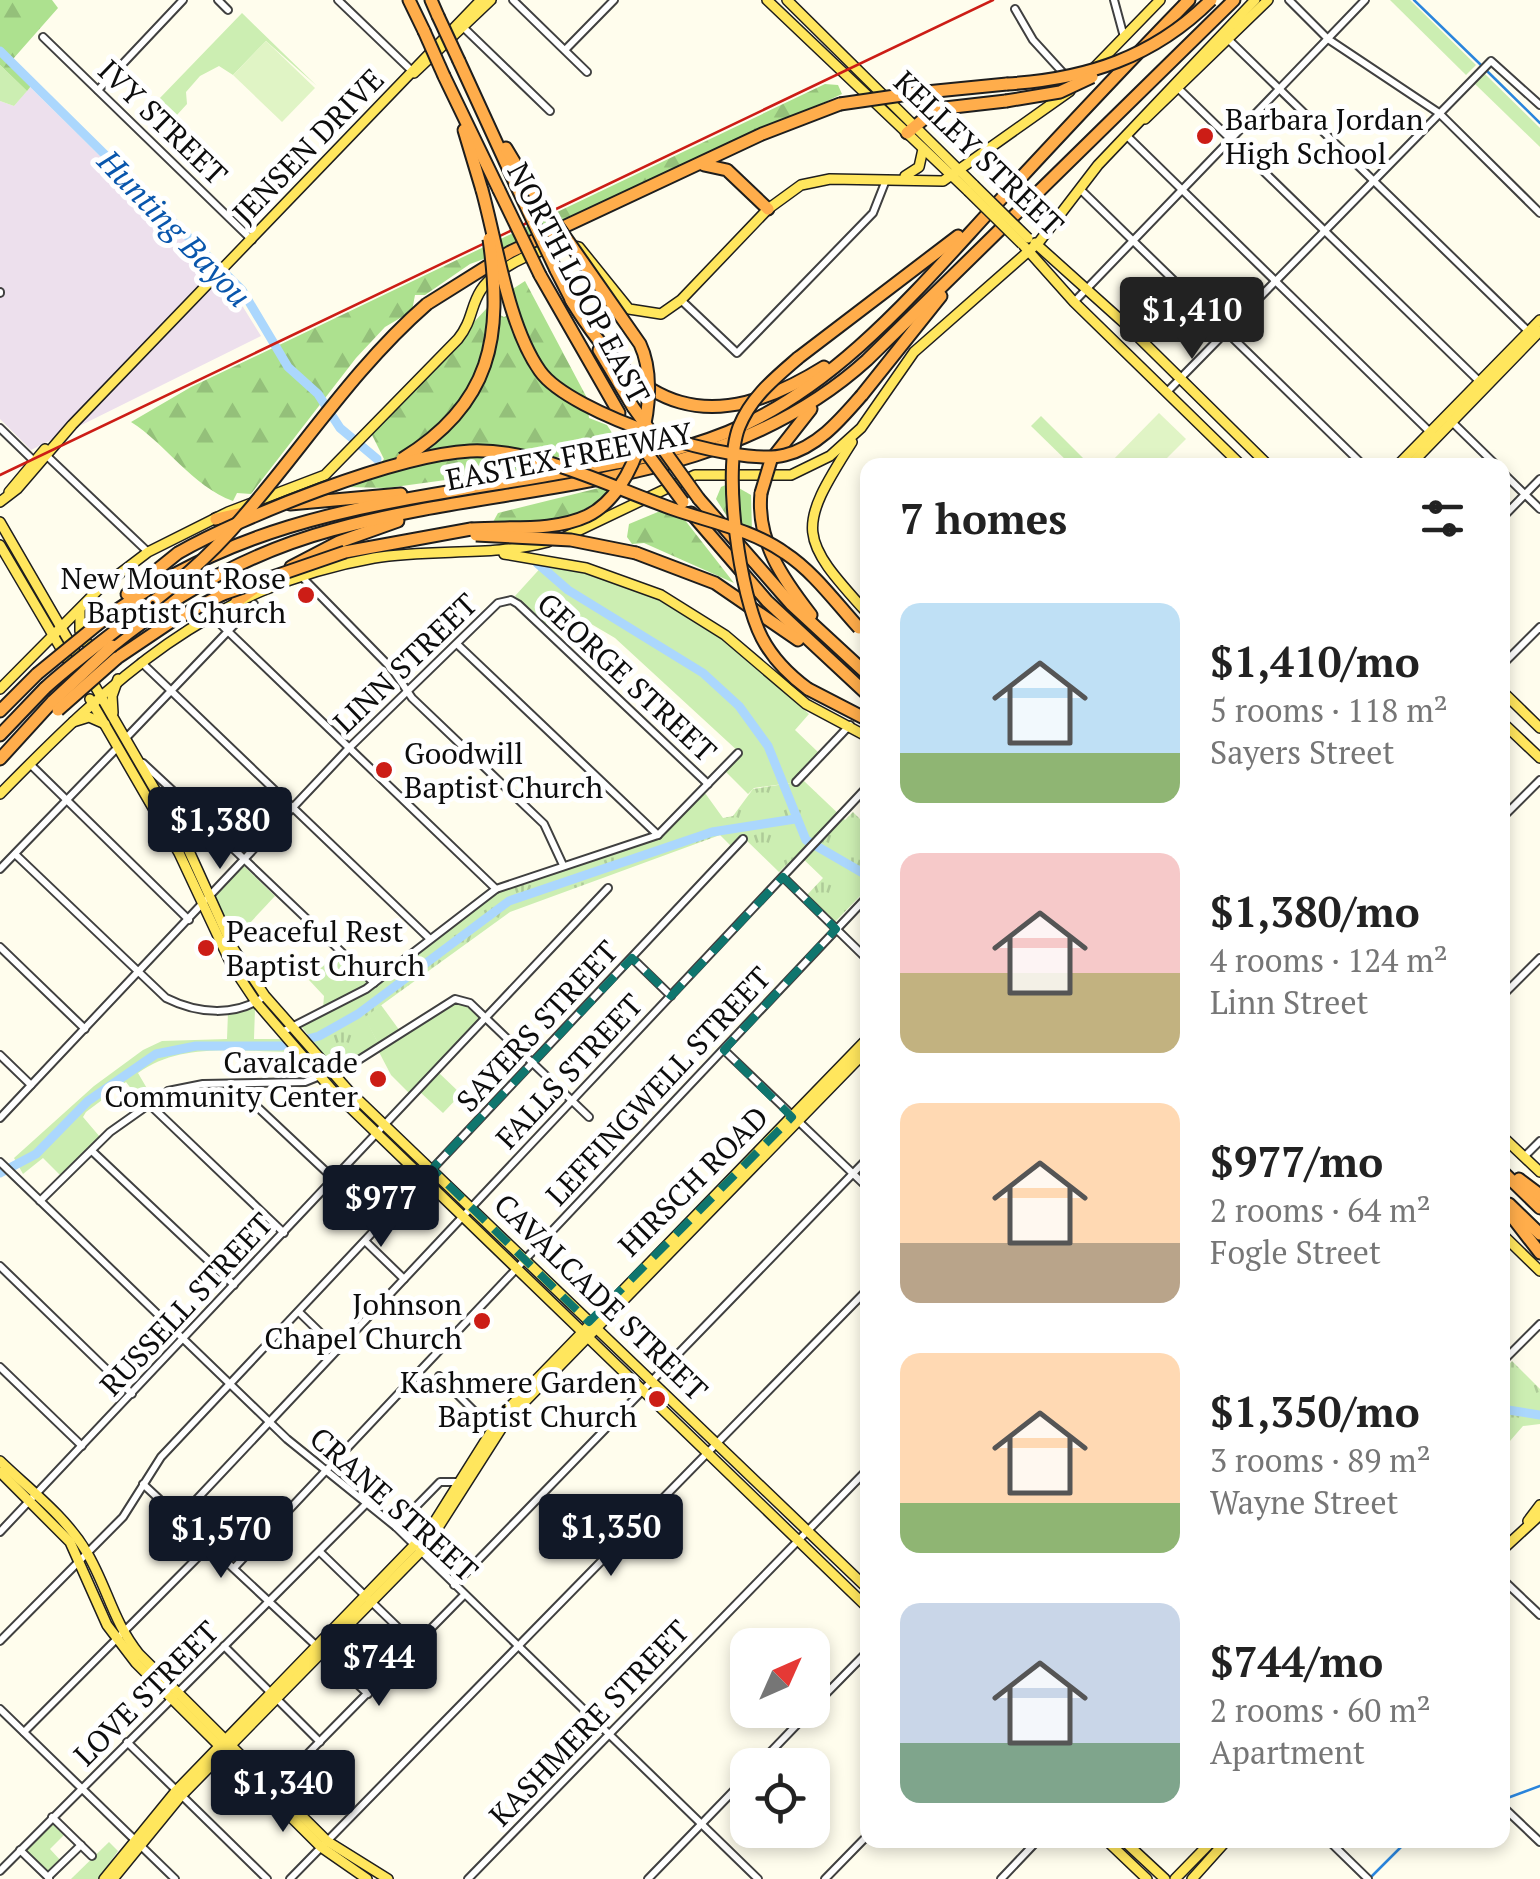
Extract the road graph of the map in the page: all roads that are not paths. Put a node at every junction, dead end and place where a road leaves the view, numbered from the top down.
1 (184, 0) edge
2 (218, 0) edge
3 (338, 0) edge
4 (410, 0) edge
5 (431, 0) edge
6 (480, 0) edge
7 (491, 0) edge
8 (513, 0) edge
9 (614, 0) edge
10 (767, 0) edge
11 (787, 0) edge
12 (1114, 0) edge
13 (1160, 0) edge
14 (1189, 0) edge
15 (1211, 0) edge
16 (1255, 0) edge
17 (1268, 0) edge
18 (1289, 0) edge
19 (1365, 0) edge
20 (1231, 3) edge
21 (1015, 9) dead end
22 (228, 10) dead end
23 (1118, 16) junction
24 (1142, 18) junction
25 (461, 26) junction
26 (1124, 36) junction
27 (43, 37) dead end
28 (1328, 39) junction
29 (1229, 40) junction
30 (565, 50) junction
31 (1109, 67) junction
32 (588, 72) dead end
33 (414, 73) junction
34 (447, 82) junction
35 (1077, 86) junction
36 (1279, 88) junction
37 (98, 90) junction
38 (1180, 90) junction
39 (1540, 104) edge
40 (550, 111) dead end
41 (1439, 113) junction
42 (1135, 127) junction
43 (910, 129) junction
44 (1126, 135) junction
45 (1231, 140) junction
46 (994, 144) junction
47 (923, 149) junction
48 (940, 151) junction
49 (699, 166) junction
50 (956, 172) junction
51 (904, 176) junction
52 (886, 179) junction
53 (520, 180) junction
54 (1372, 180) junction
55 (1182, 189) junction
56 (482, 190) junction
57 (1081, 190) junction
58 (1006, 194) junction
59 (768, 209) junction
60 (1540, 213) edge
61 (1324, 230) junction
62 (252, 240) junction
63 (1133, 240) junction
64 (1029, 244) junction
65 (968, 260) junction
66 (1276, 282) junction
67 (1087, 288) junction
68 (571, 300) junction
69 (681, 300) junction
70 (1074, 302) junction
71 (1540, 320) edge
72 (1226, 332) junction
73 (1534, 334) edge
74 (861, 343) junction
75 (1180, 378) junction
76 (1482, 385) junction
77 (1166, 392) junction
78 (827, 393) junction
79 (1449, 419) junction
80 (72, 425) junction
81 (0, 428) edge
82 (861, 428) junction
83 (1433, 435) junction
84 (48, 456) junction
85 (1233, 458) edge
86 (1261, 458) edge
87 (1356, 458) edge
88 (1406, 458) edge
89 (1415, 458) edge
90 (1489, 458) edge
91 (34, 461) junction
92 (385, 468) junction
93 (1540, 479) edge
94 (1510, 480) edge
95 (455, 491) junction
96 (9, 492) junction
97 (1525, 494) junction
98 (474, 501) junction
99 (0, 502) edge
100 (1540, 509) edge
101 (1510, 510) edge
102 (216, 520) junction
103 (0, 522) edge
104 (472, 532) junction
105 (0, 545) edge
106 (148, 552) junction
107 (491, 552) junction
108 (26, 575) junction
109 (300, 575) junction
110 (237, 600) junction
111 (254, 604) dead end
112 (516, 604) joint
113 (860, 605) edge
114 (80, 607) junction
115 (210, 614) junction
116 (98, 622) junction
117 (62, 626) junction
118 (1540, 627) edge
119 (860, 630) edge
120 (228, 631) junction
121 (54, 634) junction
122 (458, 645) junction
123 (115, 652) junction
124 (846, 656) junction
125 (1510, 657) edge
126 (30, 658) junction
127 (140, 661) junction
128 (830, 662) junction
129 (860, 669) edge
130 (123, 674) junction
131 (860, 687) edge
132 (0, 689) edge
133 (171, 690) junction
134 (410, 693) junction
135 (101, 694) junction
136 (1510, 700) edge
137 (92, 702) junction
138 (0, 711) edge
139 (114, 715) junction
140 (860, 716) edge
141 (104, 724) junction
142 (68, 726) junction
143 (850, 726) junction
144 (1540, 728) edge
145 (1510, 730) edge
146 (860, 732) edge
147 (0, 735) edge
148 (126, 738) junction
149 (118, 747) junction
150 (350, 748) junction
151 (738, 753) dead end
152 (4, 754) edge
153 (1540, 758) edge
154 (138, 759) junction
155 (30, 764) junction
156 (1540, 780) edge
157 (796, 782) dead end
158 (708, 784) junction
159 (0, 794) edge
160 (860, 794) edge
161 (67, 800) junction
162 (292, 808) junction
163 (1510, 810) edge
164 (191, 814) junction
165 (167, 821) junction
166 (658, 835) junction
167 (743, 839) dead end
168 (15, 854) junction
169 (244, 859) junction
170 (563, 865) junction
171 (0, 869) edge
172 (783, 877) junction
173 (608, 888) dead end
174 (496, 889) junction
175 (210, 898) junction
176 (860, 904) edge
177 (202, 907) junction
178 (189, 920) junction
179 (836, 929) junction
180 (430, 939) junction
181 (0, 948) edge
182 (229, 951) junction
183 (860, 952) edge
184 (632, 958) junction
185 (1540, 958) edge
186 (136, 975) junction
187 (374, 983) junction
188 (1510, 988) edge
189 (671, 996) junction
190 (261, 999) junction
191 (488, 1018) junction
192 (291, 1025) junction
193 (85, 1029) junction
194 (284, 1035) junction
195 (860, 1047) edge
196 (724, 1050) junction
197 (0, 1055) edge
198 (860, 1057) edge
199 (533, 1063) junction
200 (332, 1072) junction
201 (320, 1076) junction
202 (233, 1084) junction
203 (32, 1086) junction
204 (573, 1100) junction
205 (148, 1103) junction
206 (590, 1117) dead end
207 (0, 1118) edge
208 (794, 1119) junction
209 (385, 1126) junction
210 (377, 1134) junction
211 (1540, 1141) edge
212 (1510, 1144) edge
213 (92, 1151) junction
214 (1524, 1157) junction
215 (1, 1163) edge
216 (860, 1166) edge
217 (1540, 1172) edge
218 (428, 1173) junction
219 (852, 1174) junction
220 (1510, 1175) edge
221 (1510, 1178) edge
222 (335, 1180) junction
223 (860, 1181) edge
224 (1540, 1195) edge
225 (40, 1201) junction
226 (472, 1206) junction
227 (1510, 1208) edge
228 (1540, 1208) edge
229 (1510, 1212) edge
230 (462, 1215) junction
231 (284, 1233) junction
232 (1540, 1234) edge
233 (365, 1241) junction
234 (1510, 1242) edge
235 (1540, 1253) edge
236 (527, 1258) junction
237 (0, 1266) edge
238 (517, 1267) junction
239 (1540, 1270) edge
240 (404, 1280) junction
241 (234, 1285) junction
242 (860, 1297) edge
243 (299, 1312) junction
244 (1540, 1324) edge
245 (592, 1325) junction
246 (584, 1334) junction
247 (185, 1338) junction
248 (338, 1350) junction
249 (1510, 1354) edge
250 (0, 1367) edge
251 (439, 1376) dead end
252 (651, 1380) junction
253 (230, 1383) junction
254 (642, 1389) junction
255 (132, 1394) junction
256 (269, 1422) junction
257 (494, 1430) junction
258 (716, 1444) junction
259 (82, 1446) junction
260 (707, 1453) junction
261 (0, 1461) edge
262 (326, 1470) junction
263 (0, 1472) edge
264 (860, 1477) edge
265 (143, 1484) junction
266 (461, 1484) junction
267 (761, 1486) junction
268 (752, 1496) junction
269 (32, 1497) junction
270 (367, 1504) junction
271 (1540, 1506) edge
272 (1540, 1515) edge
273 (180, 1517) junction
274 (396, 1528) junction
275 (1524, 1528) junction
276 (808, 1530) junction
277 (0, 1532) edge
278 (798, 1540) junction
279 (1510, 1542) edge
280 (209, 1546) junction
281 (417, 1549) junction
282 (320, 1552) junction
283 (83, 1554) junction
284 (234, 1568) junction
285 (852, 1575) junction
286 (860, 1582) edge
287 (843, 1584) junction
288 (454, 1585) junction
289 (1510, 1587) edge
290 (464, 1595) junction
291 (369, 1600) junction
292 (860, 1600) edge
293 (271, 1602) junction
294 (1540, 1616) edge
295 (119, 1636) junction
296 (0, 1640) edge
297 (415, 1644) junction
298 (224, 1646) junction
299 (321, 1648) junction
300 (519, 1648) junction
301 (860, 1659) edge
302 (830, 1690) edge
303 (368, 1694) junction
304 (172, 1695) junction
305 (272, 1698) junction
306 (0, 1709) edge
307 (794, 1728) edge
308 (24, 1732) junction
309 (610, 1736) junction
310 (127, 1742) junction
311 (320, 1742) junction
312 (225, 1748) junction
313 (774, 1748) edge
314 (78, 1790) junction
315 (270, 1791) junction
316 (730, 1794) edge
317 (177, 1795) junction
318 (1510, 1814) edge
319 (52, 1817) junction
320 (701, 1824) junction
321 (135, 1842) junction
322 (1540, 1842) edge
323 (860, 1843) edge
324 (324, 1844) junction
325 (80, 1845) junction
326 (1030, 1848) edge
327 (1114, 1848) edge
328 (1131, 1848) edge
329 (1205, 1848) edge
330 (1220, 1848) edge
331 (1336, 1848) edge
332 (20, 1850) junction
333 (92, 1856) dead end
334 (0, 1871) edge
335 (366, 1877) edge
336 (1366, 1877) edge
337 (49, 1878) edge
338 (104, 1879) edge
339 (113, 1879) edge
340 (175, 1879) edge
341 (268, 1879) edge
342 (290, 1879) edge
343 (388, 1879) edge
344 (468, 1879) edge
345 (648, 1879) edge
346 (758, 1879) edge
347 (825, 1879) edge
348 (1001, 1879) edge
349 (1147, 1879) edge
350 (1164, 1879) edge
351 (1175, 1879) edge
352 (1192, 1879) edge

1 - 37 street
2 - 22 street
3 - 33 street
4 - 34 highway, NORTH LOOP EAST, bridge
5 - 53 highway, bridge
6 - 25 main road, JENSEN DRIVE
7 - 25 main road, JENSEN DRIVE
8 - 30 street
9 - 30 street
10 - 43 main road, KELLEY STREET
11 - 43 main road, KELLEY STREET
12 - 23 street
13 - 24 main road
14 - 58 highway, EASTEX FREEWAY
15 - 31 highway, bridge
16 - 42 main road
17 - 29 main road
18 - 28 street
19 - 28 street
20 - 65 highway, EASTEX FREEWAY
21 - 35 street
23 - 24 street
23 - 26 street
24 - 26 main road
25 - 33 main road, JENSEN DRIVE
25 - 40 street
26 - 35 main road
27 - 37 street, IVY STREET
28 - 36 street
28 - 41 street
29 - 36 street
29 - 38 main road
30 - 32 street
31 - 43 highway, bridge
31 - 49 highway, bridge
33 - 62 main road, JENSEN DRIVE
34 - 56 highway
34 - 128 highway, NORTH LOOP EAST, bridge
35 - 46 main road
36 - 45 street
36 - 54 street
37 - 62 street, IVY STREET
38 - 42 main road
38 - 45 street
39 - 41 street
41 - 54 street
41 - 60 street
42 - 44 main road
43 - 47 main road, KELLEY STREET
43 - 48 main road, KELLEY STREET
44 - 55 street
44 - 57 main road
45 - 55 street
45 - 61 street
46 - 48 main road
46 - 50 main road
47 - 50 main road, KELLEY STREET
47 - 51 main road
48 - 50 main road, KELLEY STREET
49 - 59 highway
49 - 147 highway, bridge
50 - 51 main road
50 - 52 main road
50 - 64 main road, KELLEY STREET, bridge
51 - 52 main road
52 - 59 main road
52 - 69 street
53 - 68 highway, NORTH LOOP EAST, bridge
53 - 104 highway, bridge
54 - 61 street
54 - 73 street
55 - 63 street
55 - 66 street
56 - 65 highway, bridge
56 - 92 highway, bridge
57 - 63 street
57 - 64 main road
58 - 74 highway, EASTEX FREEWAY
58 - 140 highway, bridge
59 - 69 main road
61 - 66 street
61 - 76 street
62 - 80 main road, JENSEN DRIVE
63 - 67 street
63 - 72 street
64 - 67 main road, KELLEY STREET
64 - 70 main road, KELLEY STREET
64 - 82 main road
65 - 78 highway, EASTEX FREEWAY
66 - 72 street
66 - 83 street
67 - 70 street
67 - 75 main road, KELLEY STREET
68 - 74 highway
68 - 124 highway, NORTH LOOP EAST, bridge
69 - 102 main road
70 - 77 main road, KELLEY STREET
71 - 73 main road
72 - 75 street
72 - 87 street
73 - 76 main road
74 - 95 highway, EASTEX FREEWAY
75 - 77 street
75 - 86 main road, KELLEY STREET
76 - 79 main road
77 - 85 main road, KELLEY STREET
78 - 98 highway, EASTEX FREEWAY
78 - 124 highway, bridge
79 - 83 main road
79 - 90 street
80 - 84 main road, JENSEN DRIVE
80 - 91 main road, JENSEN DRIVE
81 - 91 street
82 - 107 main road
82 - 113 main road
83 - 88 main road
83 - 89 main road
84 - 96 main road, JENSEN DRIVE
84 - 106 street
91 - 96 main road, JENSEN DRIVE
92 - 116 highway, bridge
92 - 119 highway, bridge
93 - 97 street
94 - 97 street
95 - 102 highway
95 - 116 highway, EASTEX FREEWAY
96 - 99 main road, JENSEN DRIVE
97 - 100 street
97 - 101 street
98 - 110 highway
98 - 123 highway, EASTEX FREEWAY
102 - 106 main road
103 - 108 main road, CAVALCADE STREET
104 - 123 highway, bridge
104 - 128 highway, bridge
105 - 108 main road, CAVALCADE STREET
106 - 114 main road
107 - 109 main road
107 - 143 main road
108 - 117 main road, CAVALCADE STREET
108 - 121 main road, CAVALCADE STREET
109 - 110 main road
109 - 134 street
110 - 115 main road
111 - 120 street
112 - 122 street, LINN STREET
112 - 158 street, GEORGE STREET
114 - 117 main road
114 - 130 main road
115 - 120 street
115 - 127 main road
116 - 138 highway, EASTEX FREEWAY, bridge
117 - 121 main road
117 - 135 main road, CAVALCADE STREET
118 - 125 street
120 - 133 street
120 - 150 street
121 - 126 main road
121 - 137 main road, CAVALCADE STREET
122 - 134 street, LINN STREET
122 - 166 street
123 - 152 highway, EASTEX FREEWAY, bridge
124 - 129 highway, NORTH LOOP EAST
126 - 132 main road
126 - 142 main road
127 - 130 main road
127 - 133 street
128 - 131 highway, NORTH LOOP EAST
130 - 135 main road
130 - 139 main road
133 - 148 street
133 - 162 street
134 - 150 street, LINN STREET
134 - 170 street
135 - 137 main road
135 - 139 main road, CAVALCADE STREET
136 - 144 main road
137 - 141 main road, CAVALCADE STREET
137 - 142 main road
139 - 148 main road, CAVALCADE STREET
141 - 142 main road
141 - 149 main road, CAVALCADE STREET
142 - 155 main road
143 - 146 main road
143 - 157 street
145 - 153 main road
148 - 154 main road, CAVALCADE STREET
149 - 161 street
149 - 165 main road, CAVALCADE STREET
150 - 162 street, LINN STREET
150 - 174 street
151 - 158 street
154 - 164 street
154 - 165 main road, CAVALCADE STREET
155 - 159 main road
155 - 161 street
156 - 163 street
158 - 166 street
160 - 172 street, FALLS STREET
161 - 168 street
161 - 178 street
162 - 169 street, LINN STREET
162 - 180 street
164 - 165 main road
164 - 169 street
165 - 175 main road, CAVALCADE STREET
165 - 177 main road, CAVALCADE STREET
166 - 170 street
167 - 184 street, SAYERS STREET
168 - 171 street
168 - 186 street
169 - 175 street, LINN STREET
169 - 187 street
170 - 174 street
172 - 179 street
172 - 189 street, FALLS STREET
173 - 191 street, RUSSELL STREET
174 - 180 street
175 - 177 street, LINN STREET
175 - 182 main road, CAVALCADE STREET
176 - 179 street, LEFFINGWELL STREET
177 - 178 street, LINN STREET
177 - 182 main road, CAVALCADE STREET
178 - 186 street, LINN STREET
179 - 183 street
179 - 196 street, LEFFINGWELL STREET
180 - 187 street
181 - 193 street
182 - 190 main road, CAVALCADE STREET
184 - 189 street
184 - 199 street, SAYERS STREET
185 - 188 street
186 - 190 street
186 - 193 street, LINN STREET
187 - 192 street
189 - 204 street, FALLS STREET
190 - 192 main road, CAVALCADE STREET
190 - 194 main road, CAVALCADE STREET
191 - 199 street
191 - 200 street
191 - 209 street, RUSSELL STREET
192 - 194 street
192 - 200 main road, CAVALCADE STREET
193 - 203 street, LINN STREET
194 - 201 main road, CAVALCADE STREET
195 - 208 main road, HIRSCH ROAD
196 - 208 street
196 - 236 street, LEFFINGWELL STREET
197 - 203 street
198 - 208 main road, HIRSCH ROAD
199 - 204 street
199 - 218 street, SAYERS STREET
200 - 201 street
200 - 209 main road, CAVALCADE STREET
201 - 202 street
201 - 210 main road, CAVALCADE STREET
202 - 205 street
202 - 222 street
203 - 207 street, LINN STREET
204 - 206 street
204 - 226 street, FALLS STREET
205 - 213 street
205 - 231 street
208 - 219 street
208 - 245 main road, HIRSCH ROAD
209 - 210 street, RUSSELL STREET
209 - 218 main road, CAVALCADE STREET
210 - 218 main road, CAVALCADE STREET
210 - 222 street, RUSSELL STREET
211 - 214 street
212 - 214 main road
213 - 225 street
213 - 241 street
214 - 217 main road
215 - 225 street, CRANE STREET
216 - 219 street
218 - 226 main road, CAVALCADE STREET
218 - 230 main road, CAVALCADE STREET
218 - 233 street, SAYERS STREET
219 - 223 street
219 - 252 street
220 - 224 highway
221 - 228 highway
222 - 231 street, RUSSELL STREET
225 - 247 street, CRANE STREET
226 - 230 street, FALLS STREET
226 - 236 main road, CAVALCADE STREET
227 - 232 highway
229 - 235 highway
230 - 238 main road, CAVALCADE STREET
230 - 240 street, FALLS STREET
231 - 241 street, RUSSELL STREET
233 - 240 street
233 - 243 street, SAYERS STREET
234 - 239 main road
236 - 238 street, LEFFINGWELL STREET
236 - 245 main road, CAVALCADE STREET
237 - 255 street
238 - 246 main road, CAVALCADE STREET
238 - 262 street, LEFFINGWELL STREET
240 - 248 street, FALLS STREET
241 - 247 street, RUSSELL STREET
242 - 258 street
243 - 248 street
243 - 253 street, SAYERS STREET
244 - 249 street
245 - 246 main road, HIRSCH ROAD
245 - 252 main road, CAVALCADE STREET
246 - 254 main road, CAVALCADE STREET
246 - 257 main road, HIRSCH ROAD
247 - 253 street, CRANE STREET
247 - 255 street, RUSSELL STREET
248 - 256 street, FALLS STREET
250 - 259 street
251 - 257 street
252 - 254 street
252 - 258 main road, CAVALCADE STREET
253 - 256 street, CRANE STREET
253 - 265 street, SAYERS STREET
254 - 260 main road, CAVALCADE STREET
254 - 288 street
255 - 259 street, RUSSELL STREET
256 - 262 street, CRANE STREET
256 - 273 street, FALLS STREET
257 - 266 main road, HIRSCH ROAD
258 - 260 street
258 - 267 main road, CAVALCADE STREET
259 - 269 street, RUSSELL STREET
260 - 268 main road, CAVALCADE STREET
260 - 300 street
261 - 269 main road
262 - 270 street, CRANE STREET
262 - 284 street, LEFFINGWELL STREET
263 - 269 main road
264 - 276 street, KASHMERE STREET
265 - 273 street
265 - 283 street, SAYERS STREET
266 - 274 street, HIRSCH ROAD
266 - 281 main road
267 - 268 main road
267 - 276 main road, CAVALCADE STREET
268 - 278 main road, CAVALCADE STREET
269 - 277 street, RUSSELL STREET
269 - 283 main road
270 - 274 street, CRANE STREET
270 - 282 street, LOVE STREET
271 - 275 main road
272 - 275 main road
273 - 280 street
274 - 281 street, CRANE STREET
275 - 279 main road
276 - 278 street, KASHMERE STREET
276 - 285 main road, CAVALCADE STREET
278 - 287 main road, CAVALCADE STREET
278 - 309 street, KASHMERE STREET
280 - 284 street
280 - 295 street
281 - 288 street, CRANE STREET
281 - 291 main road
282 - 291 street
282 - 293 street, LOVE STREET
283 - 295 main road
283 - 296 street, SAYERS STREET
284 - 293 street
285 - 286 main road, CAVALCADE STREET
285 - 287 main road
287 - 292 main road, CAVALCADE STREET
288 - 290 street, CRANE STREET
289 - 294 street
290 - 297 street
290 - 300 street, CRANE STREET
291 - 297 street
291 - 299 main road
293 - 298 street, LOVE STREET
293 - 299 street
295 - 304 main road
295 - 308 street
297 - 303 street
298 - 304 street, LOVE STREET
298 - 305 street
299 - 303 street
299 - 305 main road
300 - 309 street, CRANE STREET
300 - 324 street
301 - 302 street
303 - 311 street
304 - 310 street, LOVE STREET
304 - 312 main road
305 - 311 street
305 - 312 main road
306 - 308 street
307 - 313 street
308 - 314 street
309 - 320 street, CRANE STREET
309 - 344 street, KASHMERE STREET
310 - 314 street, LOVE STREET
310 - 317 street
311 - 315 street
312 - 315 main road
312 - 317 main road
314 - 319 street, LOVE STREET
314 - 321 street
315 - 324 main road
316 - 320 street
317 - 321 main road
317 - 341 street
318 - 322 street
319 - 325 street
319 - 332 street, LOVE STREET
320 - 345 street
320 - 346 street, CRANE STREET
321 - 338 main road
321 - 339 main road
321 - 340 street
323 - 347 street
324 - 335 main road
324 - 342 street
325 - 333 street
325 - 337 street
326 - 348 street
327 - 349 main road
328 - 350 main road
329 - 351 main road
330 - 352 main road
331 - 336 street
332 - 334 street, LOVE STREET
332 - 337 street
335 - 343 main road

